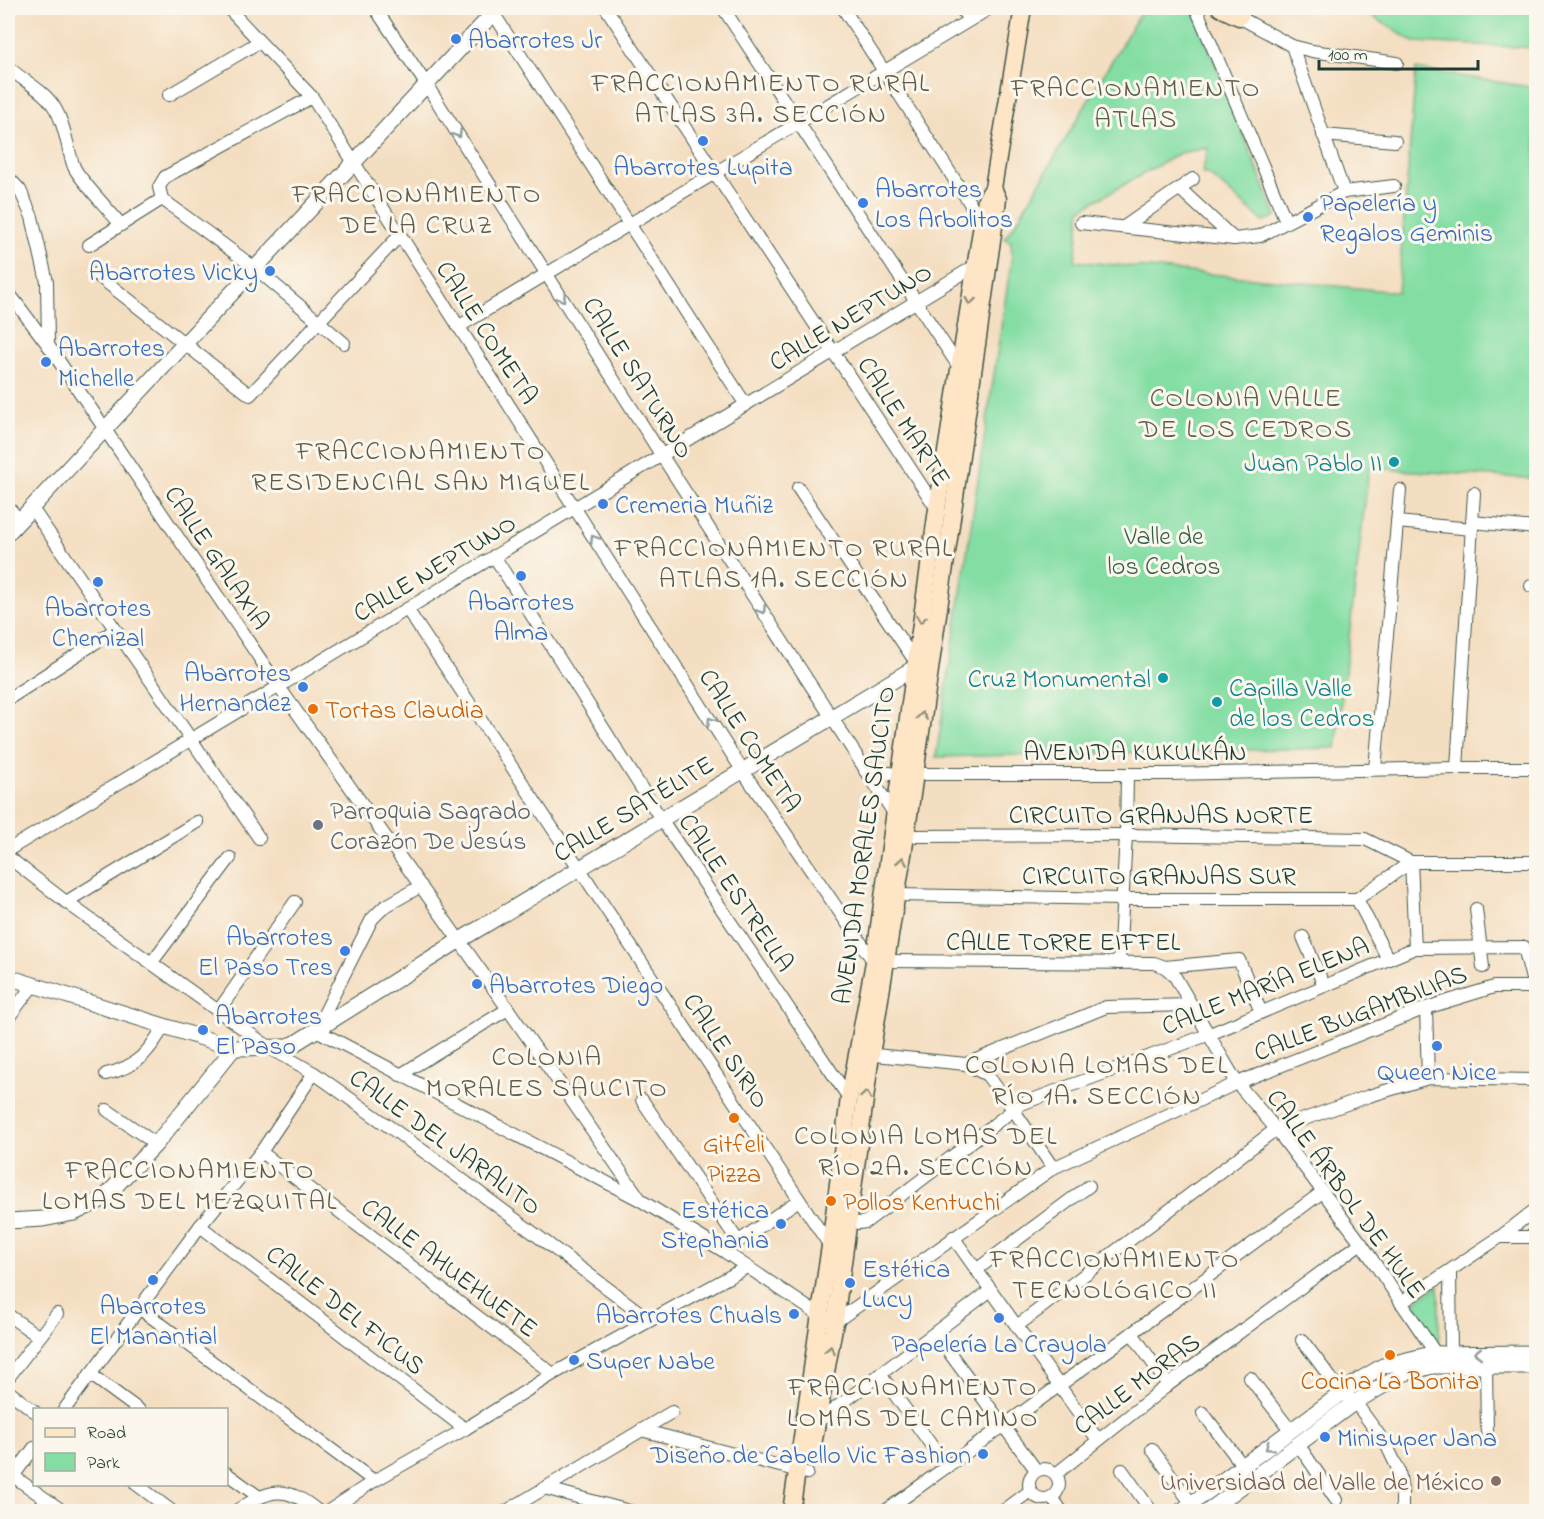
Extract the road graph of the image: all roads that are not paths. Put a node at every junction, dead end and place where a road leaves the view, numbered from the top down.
1 (228, 8) edge
2 (375, 8) edge
3 (606, 8) edge
4 (723, 8) edge
5 (843, 8) edge
6 (961, 8) edge
7 (990, 8) edge
8 (1023, 8) edge
9 (1196, 8) edge
10 (1220, 8) edge
11 (494, 9) edge
12 (1241, 12) edge
13 (969, 20) junction
14 (259, 42) junction
15 (1292, 46) junction
16 (1397, 63) dead end
17 (884, 71) junction
18 (12, 72) edge
19 (426, 84) junction
20 (169, 94) dead end
21 (312, 97) junction
22 (798, 123) junction
23 (1323, 135) junction
24 (1395, 141) dead end
25 (354, 162) junction
26 (715, 173) junction
27 (8, 177) edge
28 (1194, 178) dead end
29 (1394, 186) dead end
30 (993, 188) junction
31 (1180, 189) junction
32 (1344, 192) junction
33 (160, 193) junction
34 (1286, 221) junction
35 (982, 223) junction
36 (1081, 223) dead end
37 (121, 225) junction
38 (630, 225) junction
39 (1124, 227) junction
40 (400, 235) junction
41 (992, 238) junction
42 (1234, 238) junction
43 (89, 245) dead end
44 (975, 266) junction
45 (255, 268) junction
46 (96, 274) dead end
47 (547, 274) junction
48 (8, 292) edge
49 (916, 302) junction
50 (319, 322) junction
51 (459, 327) junction
52 (185, 342) junction
53 (344, 343) dead end
54 (48, 345) junction
55 (833, 352) junction
56 (959, 368) junction
57 (971, 385) junction
58 (746, 405) junction
59 (105, 429) junction
60 (956, 434) junction
61 (662, 456) junction
62 (798, 488) dead end
63 (1400, 490) dead end
64 (1474, 493) dead end
65 (8, 507) edge
66 (31, 507) junction
67 (575, 508) junction
68 (936, 509) junction
69 (20, 520) junction
70 (1397, 522) junction
71 (1472, 526) junction
72 (950, 528) junction
73 (1536, 528) edge
74 (8, 533) edge
75 (494, 556) junction
76 (407, 609) junction
77 (115, 630) junction
78 (919, 667) junction
79 (279, 687) junction
80 (8, 699) edge
81 (831, 717) junction
82 (191, 740) junction
83 (1457, 768) junction
84 (1536, 768) edge
85 (1374, 769) junction
86 (742, 770) junction
87 (865, 771) junction
88 (907, 774) junction
89 (1127, 774) junction
90 (895, 815) junction
91 (661, 819) junction
92 (196, 822) dead end
93 (1126, 835) junction
94 (906, 836) junction
95 (259, 838) dead end
96 (8, 850) edge
97 (8, 857) edge
98 (230, 858) dead end
99 (1411, 862) junction
100 (1536, 862) edge
101 (579, 868) junction
102 (421, 886) junction
103 (896, 895) junction
104 (1357, 898) junction
105 (1122, 899) junction
106 (66, 902) junction
107 (295, 902) dead end
108 (1476, 909) dead end
109 (1303, 937) dead end
110 (460, 940) junction
111 (1479, 947) junction
112 (1415, 948) junction
113 (1388, 959) junction
114 (152, 962) junction
115 (880, 962) junction
116 (1119, 963) junction
117 (1166, 967) junction
118 (1483, 967) dead end
119 (8, 977) edge
120 (34, 984) junction
121 (1324, 986) junction
122 (1535, 987) edge
123 (1191, 1005) junction
124 (1426, 1008) junction
125 (508, 1009) junction
126 (219, 1010) junction
127 (1261, 1012) junction
128 (8, 1018) edge
129 (164, 1026) junction
130 (316, 1030) junction
131 (1210, 1034) junction
132 (234, 1048) junction
133 (270, 1048) junction
134 (865, 1054) junction
135 (966, 1064) junction
136 (314, 1073) junction
137 (106, 1074) dead end
138 (400, 1075) junction
139 (1428, 1078) junction
140 (1536, 1080) edge
141 (1238, 1083) junction
142 (849, 1098) junction
143 (642, 1100) dead end
144 (1013, 1109) junction
145 (107, 1110) dead end
146 (1276, 1130) junction
147 (156, 1144) junction
148 (261, 1152) junction
149 (1053, 1168) junction
150 (1089, 1185) dead end
151 (1322, 1193) junction
152 (640, 1200) junction
153 (799, 1200) junction
154 (1536, 1209) edge
155 (8, 1221) edge
156 (849, 1221) junction
157 (200, 1226) junction
158 (953, 1237) junction
159 (1500, 1237) junction
160 (1536, 1237) edge
161 (738, 1241) junction
162 (1361, 1243) junction
163 (830, 1246) junction
164 (725, 1252) junction
165 (747, 1267) junction
166 (976, 1270) junction
167 (1450, 1272) junction
168 (991, 1290) junction
169 (1401, 1303) junction
170 (139, 1308) junction
171 (57, 1314) dead end
172 (8, 1315) edge
173 (819, 1315) junction
174 (650, 1320) junction
175 (835, 1322) junction
176 (1017, 1326) junction
177 (935, 1333) junction
178 (1132, 1333) junction
179 (38, 1336) junction
180 (1302, 1340) dead end
181 (1444, 1353) junction
182 (1536, 1353) edge
183 (1486, 1366) junction
184 (1536, 1366) edge
185 (90, 1374) junction
186 (553, 1374) junction
187 (880, 1374) junction
188 (8, 1378) edge
189 (1250, 1378) dead end
190 (1168, 1385) junction
191 (1059, 1386) junction
192 (8, 1391) edge
193 (1349, 1398) junction
194 (65, 1408) edge
195 (136, 1408) edge
196 (33, 1410) edge
197 (672, 1412) dead end
198 (1203, 1413) dead end
199 (816, 1423) junction
200 (1004, 1426) junction
201 (465, 1429) junction
202 (641, 1430) junction
203 (1487, 1432) dead end
204 (1295, 1438) junction
205 (1098, 1440) junction
206 (33, 1449) edge
207 (1152, 1449) dead end
208 (1243, 1466) junction
209 (947, 1467) junction
210 (1036, 1470) junction
211 (1122, 1470) dead end
212 (803, 1471) junction
213 (228, 1474) edge
214 (1056, 1474) junction
215 (10, 1480) edge
216 (374, 1481) junction
217 (136, 1486) edge
218 (544, 1488) junction
219 (1030, 1491) junction
220 (259, 1497) junction
221 (1052, 1497) junction
222 (1336, 1500) dead end
223 (1186, 1507) edge
224 (604, 1508) edge
225 (1399, 1509) edge
226 (889, 1510) edge
227 (64, 1512) edge
228 (173, 1512) edge
229 (234, 1512) edge
230 (319, 1512) edge
231 (327, 1512) edge
232 (505, 1512) edge
233 (633, 1512) edge
234 (791, 1512) edge
235 (802, 1512) edge
236 (1002, 1512) edge
237 (1062, 1512) edge
238 (1152, 1512) edge
239 (1207, 1512) edge

1 - 14 street, CALLE COMETA
2 - 19 street, CALLE SATURNO
3 - 26 street, CALLE MARTE
4 - 22 street
5 - 17 street
6 - 13 street
7 - 13 street
8 - 30 main road, AVENIDA MORALES SAUCITO
9 - 34 street
10 - 12 main road
11 - 19 street
11 - 38 street
12 - 15 street
13 - 17 street
14 - 20 street
14 - 21 street, CALLE COMETA
15 - 16 street
15 - 23 street
17 - 22 street
17 - 35 street
18 - 37 street
19 - 25 street
19 -> 47 street, CALLE SATURNO
21 - 25 street, CALLE COMETA
21 - 33 street
22 - 26 street
22 - 49 street
23 - 24 street
23 - 32 street
25 - 40 street, CALLE COMETA
25 - 45 street
26 - 38 street
26 - 55 street, CALLE MARTE
27 - 54 street
28 - 31 street
29 - 32 street
30 - 35 main road, AVENIDA MORALES SAUCITO
30 - 41 main road, AVENIDA MORALES SAUCITO
31 - 39 street
31 - 42 street
32 - 34 street
33 - 37 street
33 - 45 street
34 - 42 street
35 - 41 street
35 - 44 main road, AVENIDA MORALES SAUCITO
36 - 39 street
37 - 43 street
38 - 47 street
38 - 58 street
39 - 42 street
40 - 50 street
40 - 51 street, CALLE COMETA
41 - 57 main road, AVENIDA MORALES SAUCITO
44 - 49 street, CALLE NEPTUNO
44 -> 56 main road, AVENIDA MORALES SAUCITO
45 - 50 street
45 - 52 street
46 - 52 street
47 - 51 street
47 -> 61 street, CALLE SATURNO
48 - 54 street, CALLE GALAXIA
49 - 55 street, CALLE NEPTUNO
49 - 56 street
50 - 52 street
50 - 53 street
51 - 67 street, CALLE COMETA
52 - 59 street
54 - 59 street, CALLE GALAXIA
55 - 58 street, CALLE NEPTUNO
55 - 68 street, CALLE MARTE
56 - 57 street
56 - 60 main road, AVENIDA MORALES SAUCITO
57 - 60 main road, AVENIDA MORALES SAUCITO
58 - 61 street, CALLE NEPTUNO
59 - 66 street
59 - 79 street, CALLE GALAXIA
60 - 68 main road, AVENIDA MORALES SAUCITO
60 - 72 main road, AVENIDA MORALES SAUCITO
61 - 67 street, CALLE NEPTUNO
61 -> 81 street, CALLE SATURNO
62 - 78 street
63 - 70 street
64 - 71 street
65 - 69 street
66 - 69 street
66 - 77 street
67 - 75 street, CALLE NEPTUNO
86 -> 67 street, CALLE COMETA
68 - 72 street, CALLE MARTE
68 -> 78 main road, AVENIDA MORALES SAUCITO
69 - 74 street
70 - 71 street
70 - 85 street
71 - 73 street
71 - 83 street
72 - 78 main road, AVENIDA MORALES SAUCITO
75 - 76 street, CALLE NEPTUNO
75 - 91 street, CALLE ESTRELLA
76 - 79 street, CALLE NEPTUNO
76 - 101 street, CALLE SIRIO
77 - 80 street
77 - 82 street
78 - 81 street, CALLE SATÉLITE
78 - 88 main road, AVENIDA MORALES SAUCITO
79 - 82 street, CALLE NEPTUNO
79 - 102 street, CALLE GALAXIA
81 - 86 street, CALLE SATÉLITE
81 - 87 street, CALLE SATURNO
82 - 95 street
82 - 96 street, CALLE NEPTUNO
83 - 84 street, AVENIDA KUKULKÁN
83 - 85 street, AVENIDA KUKULKÁN
85 - 89 street, AVENIDA KUKULKÁN
86 - 91 street, CALLE SATÉLITE
86 - 115 street, CALLE COMETA
87 - 88 street
87 - 90 street, CALLE SATURNO
88 - 89 street, AVENIDA KUKULKÁN
88 - 90 main road, AVENIDA MORALES SAUCITO
88 - 94 main road, AVENIDA MORALES SAUCITO
89 - 93 street
90 - 115 main road, AVENIDA MORALES SAUCITO
91 - 101 street, CALLE SATÉLITE
91 - 142 street, CALLE ESTRELLA
92 - 106 street
93 - 94 street, CIRCUITO GRANJAS NORTE
93 - 99 street, CIRCUITO GRANJAS NORTE
93 - 105 street
103 -> 94 main road, AVENIDA MORALES SAUCITO
97 - 106 street, CALLE DEL JARALITO
98 - 114 street
99 - 100 street
99 - 104 street
99 - 112 street
101 - 110 street, CALLE SATÉLITE
101 - 153 street, CALLE SIRIO
102 - 110 street, CALLE GALAXIA
102 - 130 street
103 - 105 street, CIRCUITO GRANJAS SUR
103 - 115 main road, AVENIDA MORALES SAUCITO
104 - 105 street, CIRCUITO GRANJAS SUR
104 - 113 street
105 - 116 street
106 - 114 street, CALLE DEL JARALITO
107 - 126 street
108 - 111 street
109 - 121 street
110 - 125 street, CALLE GALAXIA
110 - 130 street, CALLE SATÉLITE
111 - 112 street, CALLE MARÍA ELENA
111 - 118 street
111 - 122 street, CALLE MARÍA ELENA
112 - 113 street, CALLE MARÍA ELENA
113 - 121 street, CALLE MARÍA ELENA
114 - 126 street, CALLE DEL JARALITO
115 - 116 street, CALLE TORRE EIFFEL
115 - 134 main road, AVENIDA MORALES SAUCITO
116 - 117 street, CALLE TORRE EIFFEL
117 - 123 street, CALLE ÁRBOL DE HULE
117 - 127 street, CALLE TORRE EIFFEL
119 - 120 street, CALLE SATÉLITE
120 - 128 street
120 - 129 street, CALLE SATÉLITE
121 - 127 street, CALLE MARÍA ELENA
122 - 124 street, CALLE BUGAMBILIAS
123 - 131 street, CALLE ÁRBOL DE HULE
123 - 135 street
124 - 139 street
124 - 141 street, CALLE BUGAMBILIAS
125 - 138 street
125 - 152 street, CALLE GALAXIA
126 - 133 street, CALLE DEL JARALITO
127 - 131 street, CALLE MARÍA ELENA
129 - 132 street, CALLE SATÉLITE
129 - 137 street
130 - 133 street, CALLE SATÉLITE
130 - 138 street
131 - 141 street, CALLE ÁRBOL DE HULE
131 - 144 street, CALLE MARÍA ELENA
132 - 133 street, CALLE SATÉLITE
132 - 147 street
133 - 136 street, CALLE DEL JARALITO
134 - 135 street
134 - 142 main road, AVENIDA MORALES SAUCITO
156 -> 134 main road, AVENIDA MORALES SAUCITO
135 - 144 street
136 - 148 street
136 - 174 street, CALLE DEL JARALITO
138 - 152 street
139 - 140 street
139 - 146 street
141 - 146 street, CALLE ÁRBOL DE HULE
141 - 149 street, CALLE BUGAMBILIAS
142 - 163 main road, AVENIDA MORALES SAUCITO
143 - 161 street
144 - 149 street
144 - 156 street, CALLE MARÍA ELENA
145 - 147 street
146 - 151 street, CALLE ÁRBOL DE HULE
146 - 176 street
147 - 155 street
148 - 157 street
148 - 186 street, CALLE AHUEHUETE
149 - 158 street, CALLE BUGAMBILIAS
150 - 166 street
151 - 162 street, CALLE ÁRBOL DE HULE
151 - 178 street
152 - 164 street
153 - 161 street
153 - 163 street, CALLE SIRIO
154 - 159 street
156 - 175 main road, AVENIDA MORALES SAUCITO
157 - 170 street
157 - 201 street, CALLE DEL FICUS
158 - 166 street
158 - 175 street, CALLE BUGAMBILIAS
159 - 160 street
159 - 167 street
161 - 164 street
162 - 169 street, CALLE ÁRBOL DE HULE
162 - 190 street, CALLE MORAS
163 - 173 main road, AVENIDA MORALES SAUCITO
164 - 165 street
165 - 173 street
165 - 174 street
166 - 168 street
167 - 169 street
167 - 181 street
168 - 176 street
168 - 177 street
169 - 181 street, CALLE ÁRBOL DE HULE
170 - 185 street
170 - 216 street
171 - 179 street
172 - 179 street
173 - 175 street
173 - 212 main road, AVENIDA MORALES SAUCITO
174 - 186 street
199 -> 175 main road, AVENIDA MORALES SAUCITO
176 - 191 street
177 - 187 street
177 - 200 street
178 - 190 street
178 - 191 street
179 - 188 street
180 - 193 street
182 -> 181 street
181 - 193 street
183 - 184 street
183 - 193 street
183 - 203 street
185 - 194 street
185 - 195 street
186 - 201 street
187 - 199 street
187 - 209 street
189 - 204 street
190 - 205 street, CALLE MORAS
191 - 200 street
191 - 205 street
192 - 196 street
193 - 204 street
193 - 225 street
197 - 202 street
198 - 208 street
199 - 212 main road, AVENIDA MORALES SAUCITO
200 - 209 street
200 - 210 street
201 - 216 street
202 - 212 street
202 - 218 street
204 -> 208 street
204 - 222 street
204 - 239 street
205 - 214 street, CALLE MORAS
206 - 215 street
207 - 223 street
208 - 223 street
209 - 226 street
210 - 214 street
210 - 219 street
211 - 238 street
212 - 234 main road, AVENIDA MORALES SAUCITO
212 - 235 main road, AVENIDA MORALES SAUCITO
213 - 220 street
214 - 221 street
215 - 227 street
216 - 231 street
217 - 228 street
218 - 224 street
218 - 232 street
219 - 221 street
219 - 236 street
220 - 229 street
220 - 230 street
221 - 237 street
224 - 233 street

